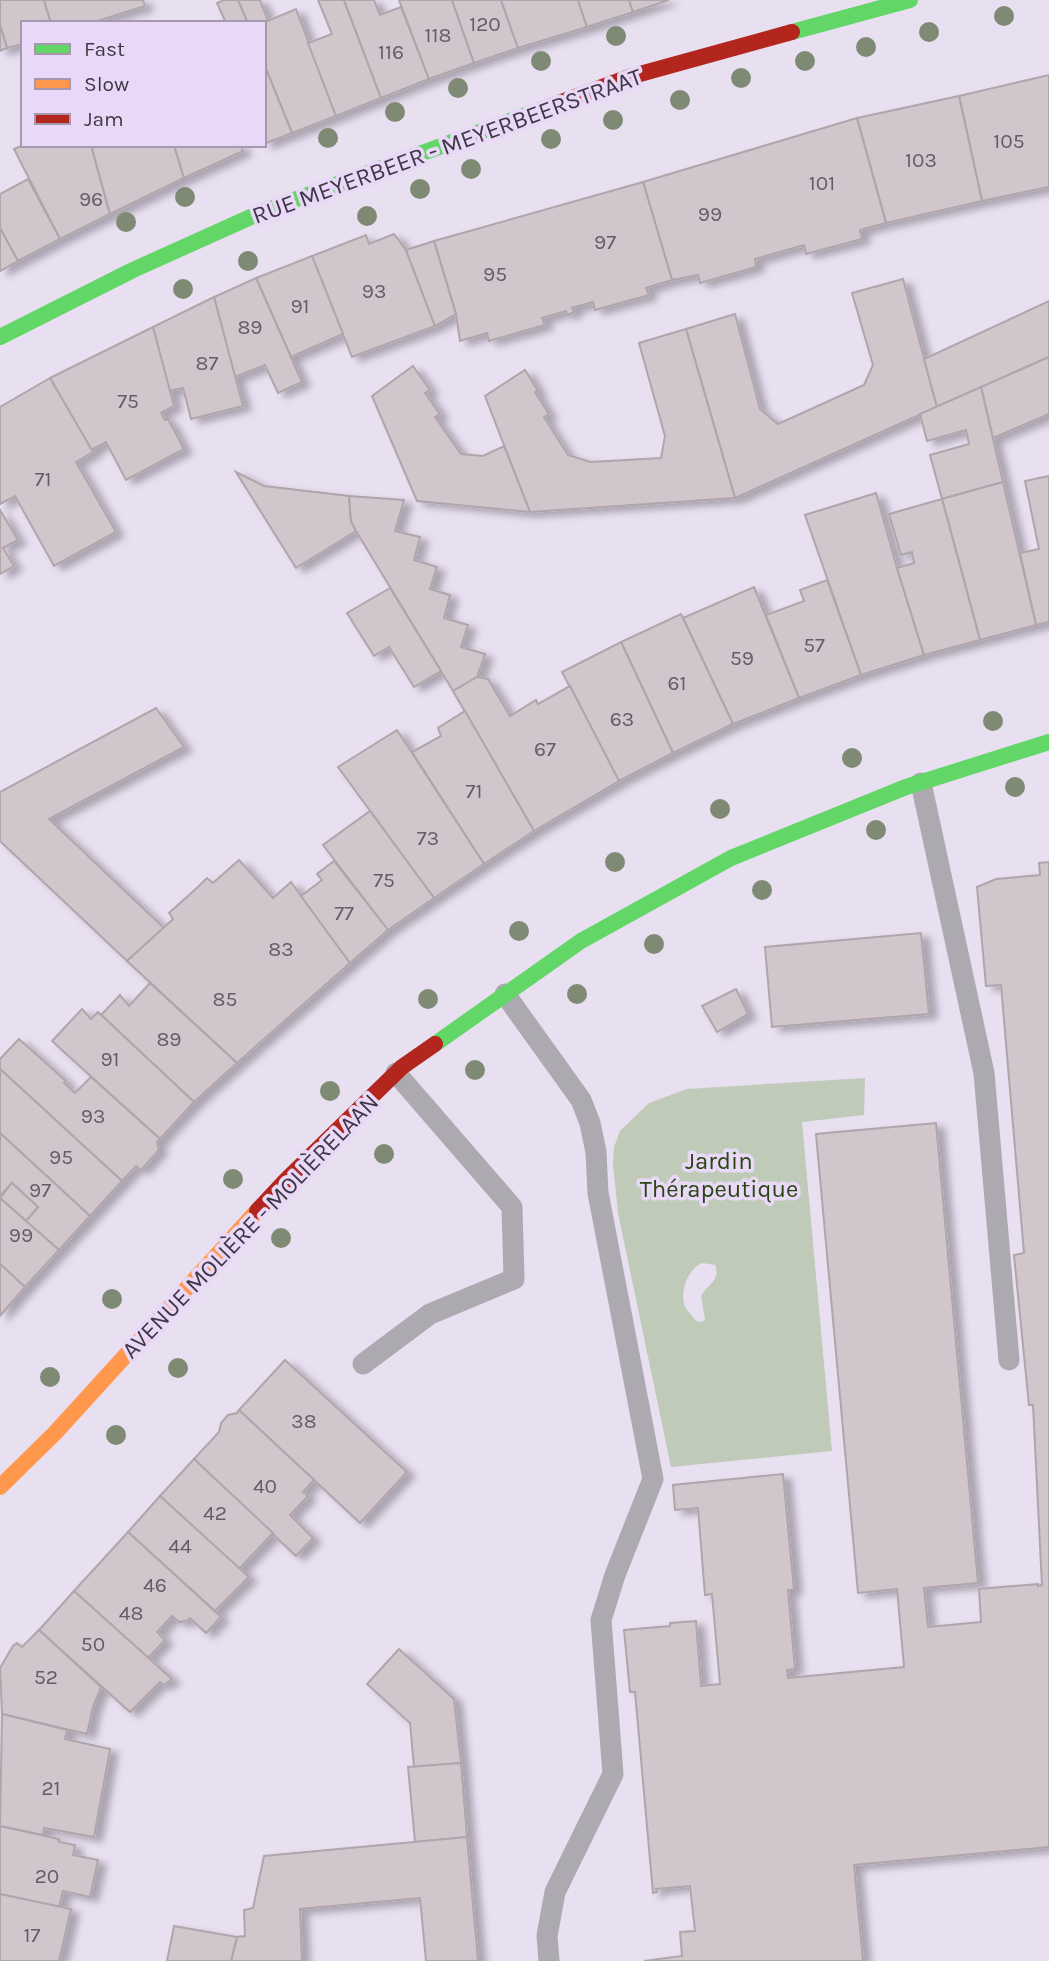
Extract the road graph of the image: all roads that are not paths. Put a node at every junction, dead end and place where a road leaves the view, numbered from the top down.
1 (910, 0) edge
2 (0, 337) edge
3 (1049, 742) edge
4 (921, 783) junction
5 (505, 994) junction
6 (396, 1073) junction
7 (1009, 1360) dead end
8 (363, 1364) dead end
9 (0, 1487) edge
10 (549, 1961) edge

1 - 2 street, RUE MEYERBEER - MEYERBEERSTRAAT
3 - 4 street, AVENUE MOLIÈRE - MOLIÈRELAAN
4 - 5 street, AVENUE MOLIÈRE - MOLIÈRELAAN
4 - 7 lane
5 - 6 street, AVENUE MOLIÈRE - MOLIÈRELAAN
5 - 10 lane
6 - 8 lane
6 - 9 street, AVENUE MOLIÈRE - MOLIÈRELAAN

